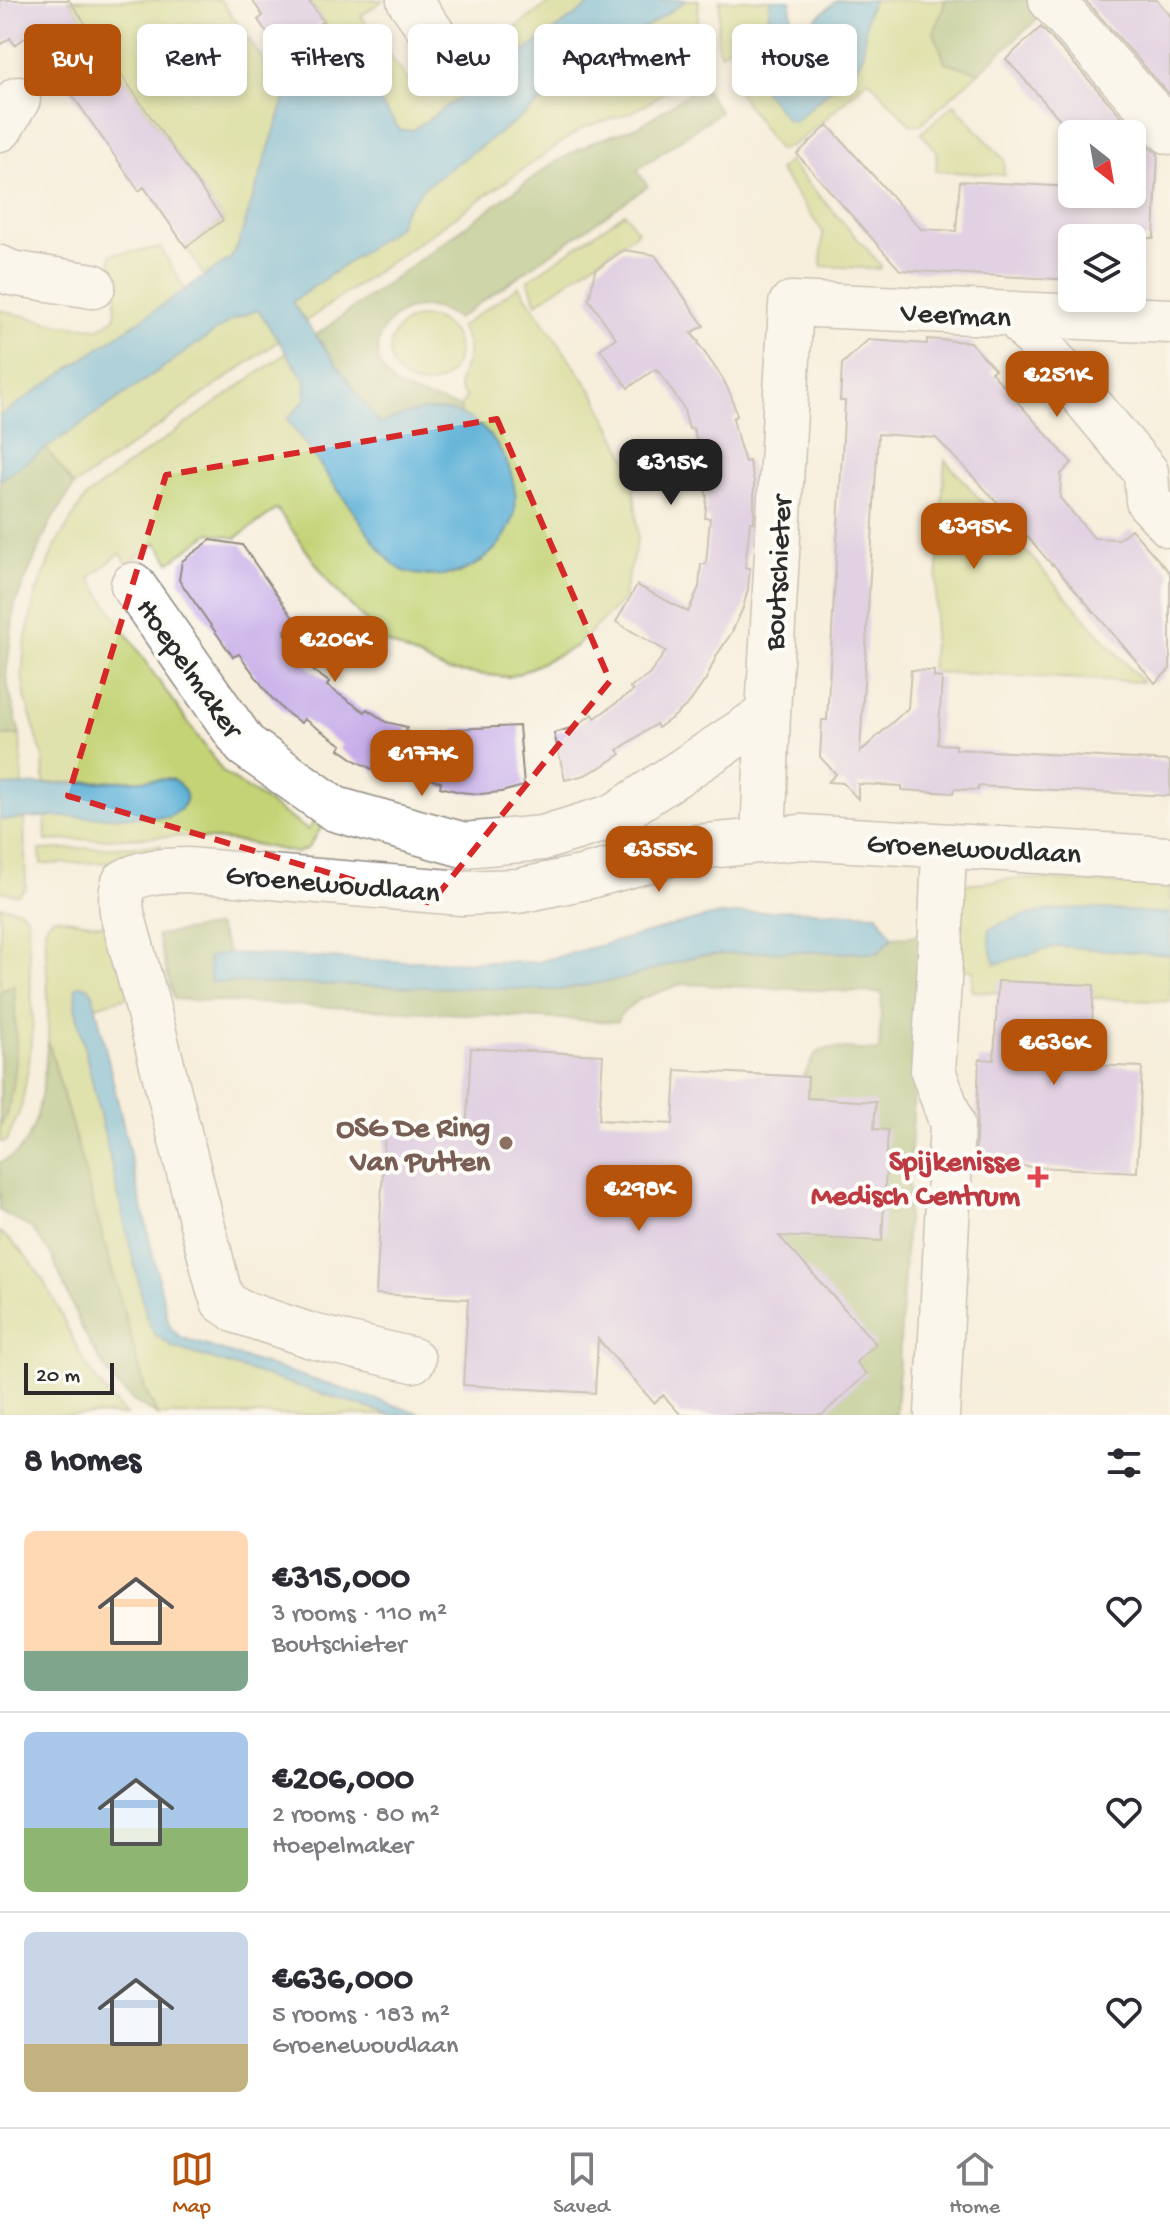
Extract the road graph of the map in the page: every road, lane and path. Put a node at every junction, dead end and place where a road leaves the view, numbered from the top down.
1 (409, 0) edge
2 (1051, 0) edge
3 (426, 24) edge
4 (1170, 132) edge
5 (0, 268) edge
6 (93, 286) dead end
7 (791, 304) joint
8 (1016, 316) junction
9 (1170, 321) edge
10 (1159, 513) edge
11 (133, 585) dead end
12 (768, 714) junction
13 (763, 841) junction
14 (944, 846) junction
15 (1170, 859) edge
16 (413, 1360) dead end
17 (937, 1415) edge

1 - 3 street
2 - 4 street
5 - 6 street
7 - 8 street, Veerman
7 - 12 street, Boutschieter
8 - 9 street, Veerman
8 - 10 street
11 - 12 street, Hoepelmaker
12 - 13 street, Boutschieter
13 - 14 street, Groenewoudlaan
13 - 16 street, Groenewoudlaan
14 - 15 street, Groenewoudlaan
14 - 17 street

